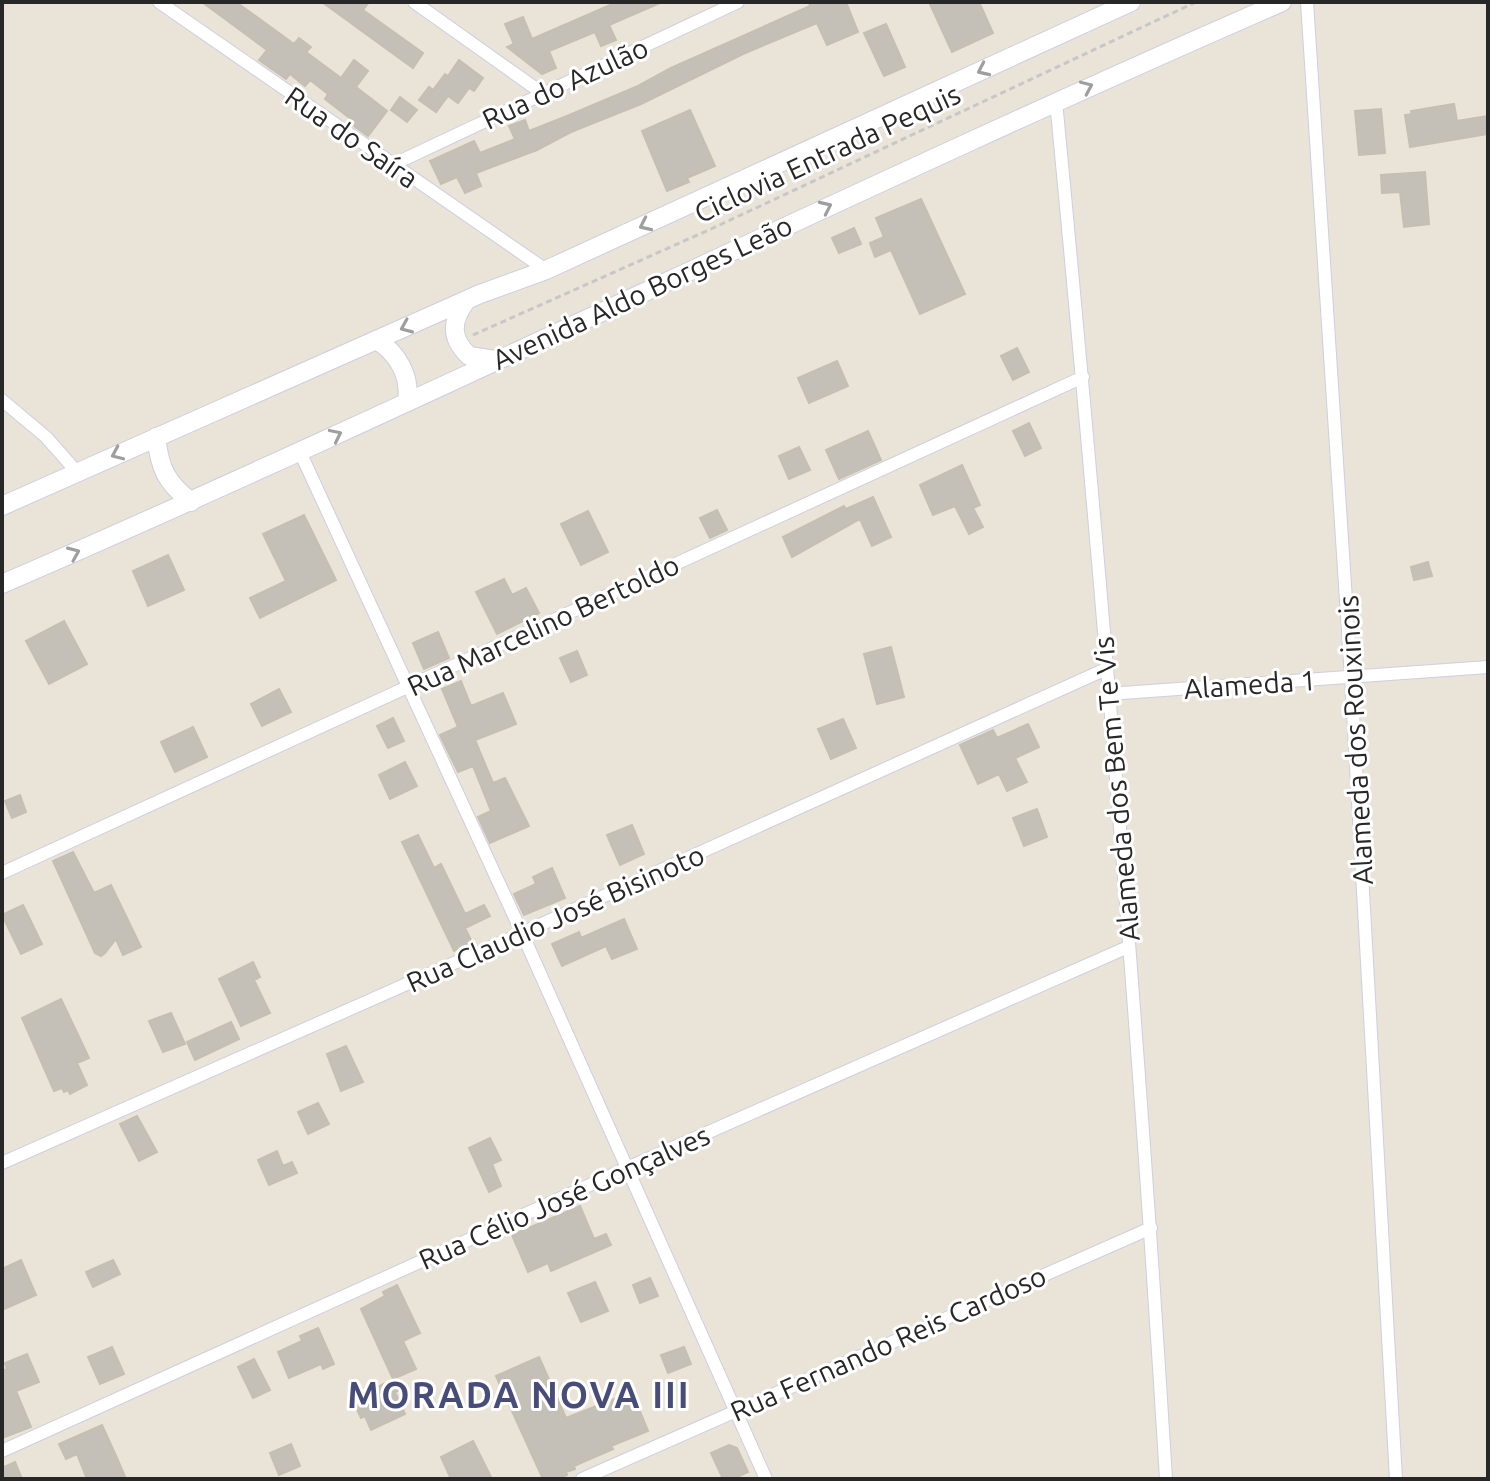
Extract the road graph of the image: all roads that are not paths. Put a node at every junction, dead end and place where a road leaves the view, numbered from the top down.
1 (159, 2) edge
2 (414, 2) edge
3 (738, 2) edge
4 (1131, 2) edge
5 (1282, 2) edge
6 (1307, 2) edge
7 (542, 93) junction
8 (1056, 101) junction
9 (392, 165) junction
10 (546, 270) junction
11 (466, 301) junction
12 (376, 340) junction
13 (495, 360) junction
14 (1083, 377) junction
15 (2, 400) edge
16 (407, 401) junction
17 (156, 437) junction
18 (300, 452) junction
19 (77, 472) junction
20 (191, 502) junction
21 (2, 506) edge
22 (2, 584) edge
23 (1488, 667) edge
24 (1106, 669) junction
25 (1351, 677) junction
26 (409, 687) junction
27 (1108, 694) junction
28 (2, 873) edge
29 (522, 933) junction
30 (1128, 947) junction
31 (2, 1163) edge
32 (625, 1169) junction
33 (1151, 1228) junction
34 (734, 1410) junction
35 (2, 1451) edge
36 (582, 1479) edge
37 (766, 1479) edge
38 (1166, 1479) edge
39 (1396, 1479) edge

1 - 9 street, Rua do Saíra
2 - 7 street
3 - 7 street, Rua do Azulão
4 -> 10 street
8 -> 5 street, Avenida Aldo Borges Leão
6 - 25 street, Alameda dos Rouxinois
7 - 9 street, Rua do Azulão
13 -> 8 street, Avenida Aldo Borges Leão
8 - 14 street, Alameda dos Bem Te Vis
9 - 10 street, Rua do Saíra
10 - 11 street
11 -> 12 street
11 - 13 street
12 - 16 street
12 - 17 street
13 - 16 street, Avenida Aldo Borges Leão
14 - 24 street, Alameda dos Bem Te Vis
14 - 26 street, Rua Marcelino Bertoldo
15 - 19 street
18 -> 16 street, Avenida Aldo Borges Leão
17 -> 19 street
17 - 20 street
18 - 20 street, Avenida Aldo Borges Leão
18 - 26 street
19 - 21 street
22 -> 20 street, Avenida Aldo Borges Leão
23 - 25 street, Alameda 1
24 - 27 street, Alameda dos Bem Te Vis
24 - 29 street, Rua Claudio José Bisinoto
25 - 27 street, Alameda 1
25 - 39 street, Alameda dos Rouxinois
26 - 28 street, Rua Marcelino Bertoldo
26 - 29 street
27 - 30 street, Alameda dos Bem Te Vis
29 - 31 street, Rua Claudio José Bisinoto
29 - 32 street
30 - 32 street, Rua Célio José Gonçalves
30 - 33 street, Alameda dos Bem Te Vis
32 - 34 street
32 - 35 street, Rua Célio José Gonçalves
33 - 34 street, Rua Fernando Reis Cardoso
33 - 38 street, Alameda dos Bem Te Vis
34 - 36 street, Rua Fernando Reis Cardoso
34 - 37 street

